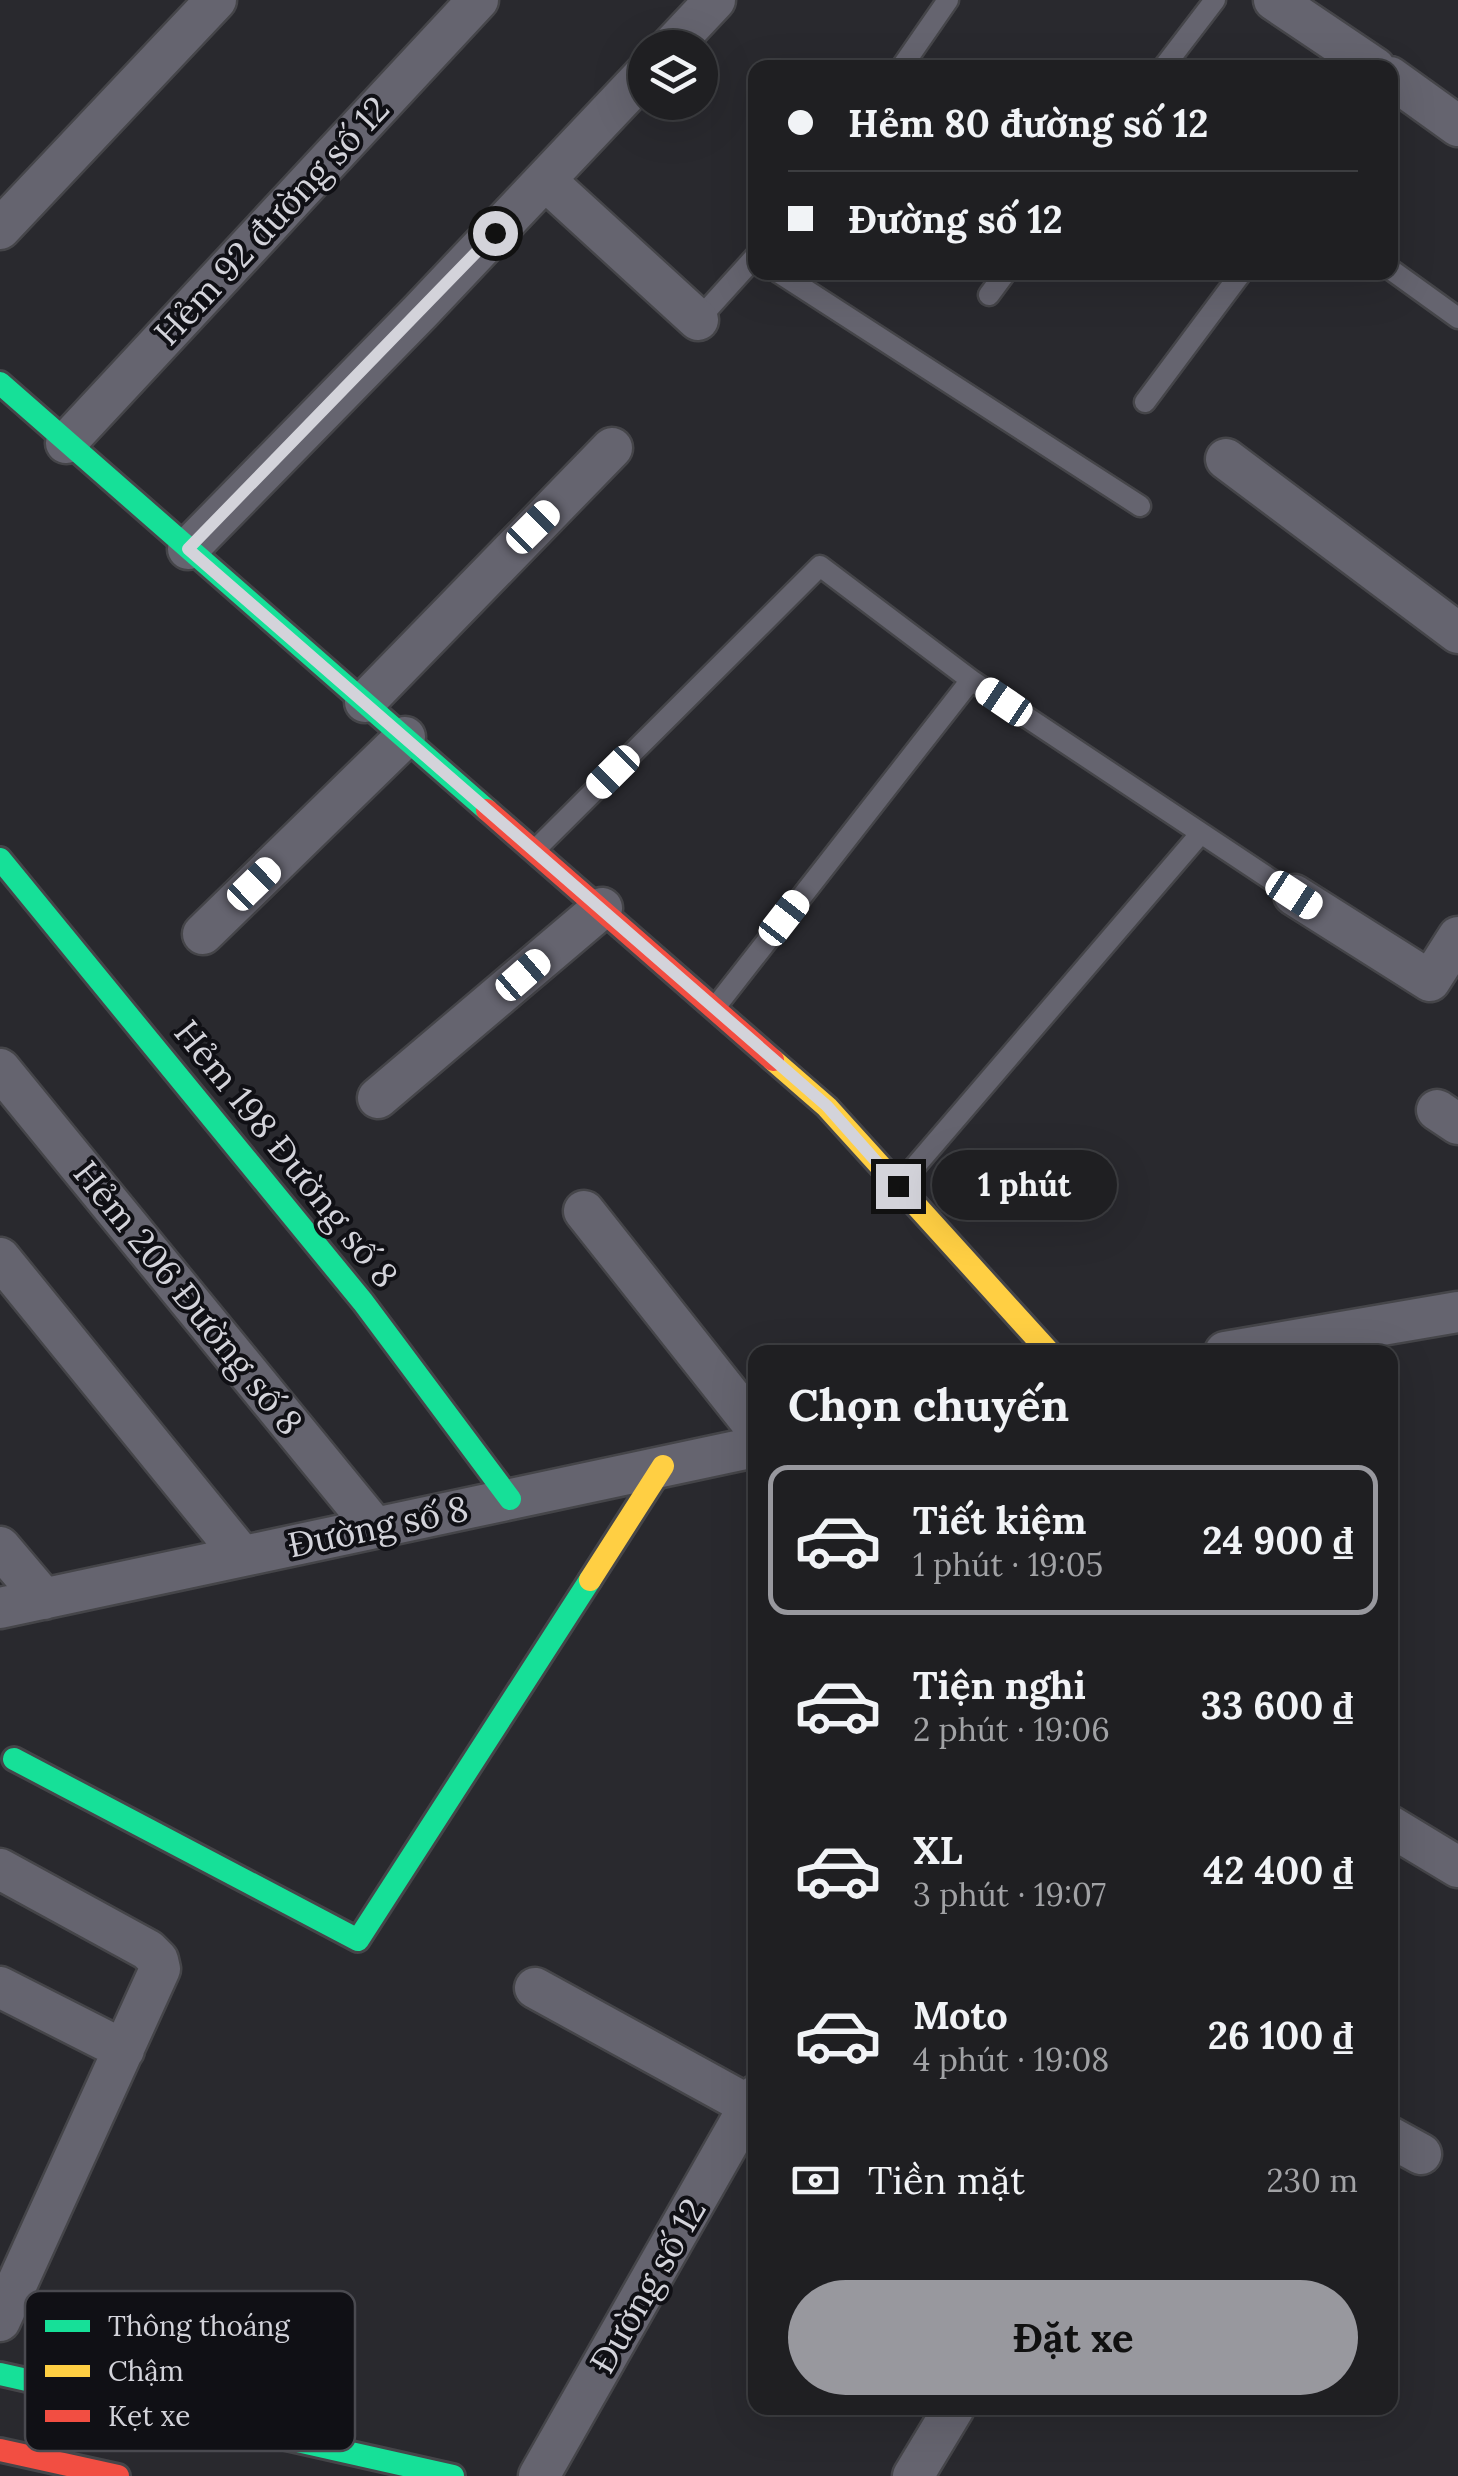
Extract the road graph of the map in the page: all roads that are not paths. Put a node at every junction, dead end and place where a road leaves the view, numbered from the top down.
1 (216, 0) edge
2 (478, 0) edge
3 (715, 0) edge
4 (948, 0) edge
5 (1215, 0) edge
6 (1274, 0) edge
7 (687, 30) edge
8 (907, 60) edge
9 (1169, 60) edge
10 (1363, 60) edge
11 (1398, 84) edge
12 (628, 92) edge
13 (1458, 126) edge
14 (545, 180) junction
15 (0, 229) edge
16 (748, 265) edge
17 (1398, 274) edge
18 (790, 280) edge
19 (999, 280) edge
20 (1236, 280) edge
21 (988, 294) dead end
22 (1458, 318) edge
23 (698, 320) joint
24 (0, 383) edge
25 (1144, 402) dead end
26 (66, 442) junction
27 (612, 448) dead end
28 (1226, 460) dead end
29 (1140, 506) dead end
30 (188, 549) junction
31 (1454, 623) edge
32 (971, 680) junction
33 (365, 702) junction
34 (405, 737) junction
35 (1201, 833) junction
36 (535, 850) junction
37 (0, 859) edge
38 (1294, 895) joint
39 (602, 908) junction
40 (203, 934) dead end
41 (1458, 937) edge
42 (715, 1008) junction
43 (0, 1069) edge
44 (378, 1098) dead end
45 (898, 1186) junction
46 (584, 1211) dead end
47 (0, 1258) edge
48 (1458, 1312) edge
49 (1043, 1345) edge
50 (1266, 1345) edge
51 (748, 1418) edge
52 (748, 1448) edge
53 (664, 1466) junction
54 (510, 1499) junction
55 (376, 1528) junction
56 (0, 1547) edge
57 (242, 1556) junction
58 (44, 1599) junction
59 (0, 1608) edge
60 (14, 1759) dead end
61 (1398, 1831) edge
62 (1458, 1867) edge
63 (0, 1870) edge
64 (0, 1987) edge
65 (535, 1988) dead end
66 (124, 2050) junction
67 (748, 2098) edge
68 (748, 2110) edge
69 (0, 2321) edge
70 (0, 2374) edge
71 (25, 2380) edge
72 (950, 2415) edge
73 (0, 2450) edge
74 (341, 2451) edge
75 (118, 2476) edge
76 (452, 2476) edge
77 (540, 2476) edge
78 (913, 2476) edge

1 - 15 street
2 - 26 street, Hẻm 92 đường số 12
3 - 7 street
4 - 8 lane
5 - 9 lane
6 - 10 street
11 - 13 street
12 - 14 street
14 - 23 street
14 - 30 street
16 - 23 lane
17 - 22 lane
18 - 29 lane
19 - 21 lane
20 - 25 lane
24 - 26 street
26 - 30 street
27 - 33 street
28 - 31 street
30 - 33 street
32 - 35 lane
32 - 36 lane
32 - 42 lane
33 - 34 street
34 - 36 street
34 - 40 street
35 - 38 lane
35 - 45 lane
36 - 39 street
37 - 54 street, Hẻm 198 Đường số 8
38 - 41 street
39 - 42 street
39 - 44 street
42 - 45 street
43 - 55 street, Hẻm 206 Đường số 8
45 - 49 street
46 - 51 street
47 - 57 street
48 - 50 street
52 - 53 street, Đường số 8
53 - 54 street, Đường số 8
53 - 60 street
54 - 55 street, Đường số 8
55 - 57 street, Đường số 8
56 - 58 street
57 - 58 street, Đường số 8
58 - 59 street, Đường số 8
61 - 62 street
63 - 66 street
64 - 66 street
65 - 67 street
66 - 69 street
68 - 77 street, Đường số 12
70 - 71 street
72 - 78 street
73 - 75 street
74 - 76 street

